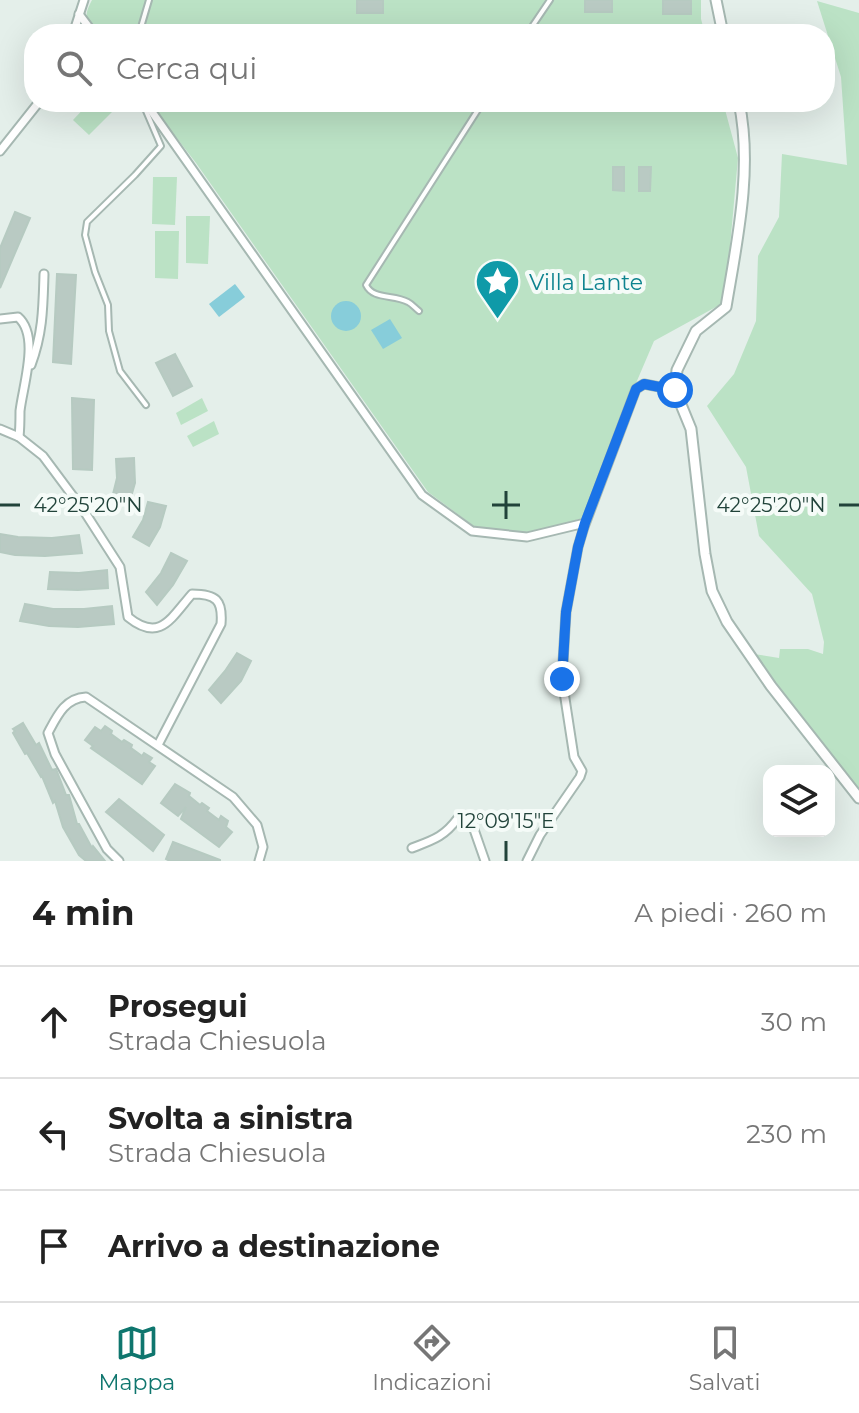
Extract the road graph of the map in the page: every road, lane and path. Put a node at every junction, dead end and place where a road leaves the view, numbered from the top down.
1 (84, 0) edge
2 (149, 0) edge
3 (550, 0) edge
4 (716, 0) edge
5 (79, 14) junction
6 (76, 24) edge
7 (86, 24) edge
8 (142, 24) edge
9 (534, 24) edge
10 (721, 24) edge
11 (31, 112) edge
12 (148, 112) edge
13 (151, 112) edge
14 (477, 112) edge
15 (741, 112) edge
16 (0, 151) edge
17 (44, 274) dead end
18 (419, 311) dead end
19 (0, 319) edge
20 (28, 371) junction
21 (675, 390) junction
22 (146, 405) dead end
23 (0, 429) edge
24 (19, 437) junction
25 (585, 523) junction
26 (158, 745) junction
27 (859, 798) edge
28 (412, 848) dead end
29 (119, 861) edge
30 (259, 861) edge
31 (485, 861) edge
32 (527, 861) edge

1 - 5 street
2 - 8 lane
3 - 9 lane
4 - 10 street
5 - 6 street
5 - 7 street
11 - 16 street
12 - 22 lane
13 - 25 street
14 - 18 lane
15 - 21 street
17 - 20 street
19 - 20 street
20 - 24 street
21 - 25 street
21 - 27 street
23 - 24 street
24 - 26 street
25 - 32 street
26 - 29 street
26 - 30 street
28 - 31 street

